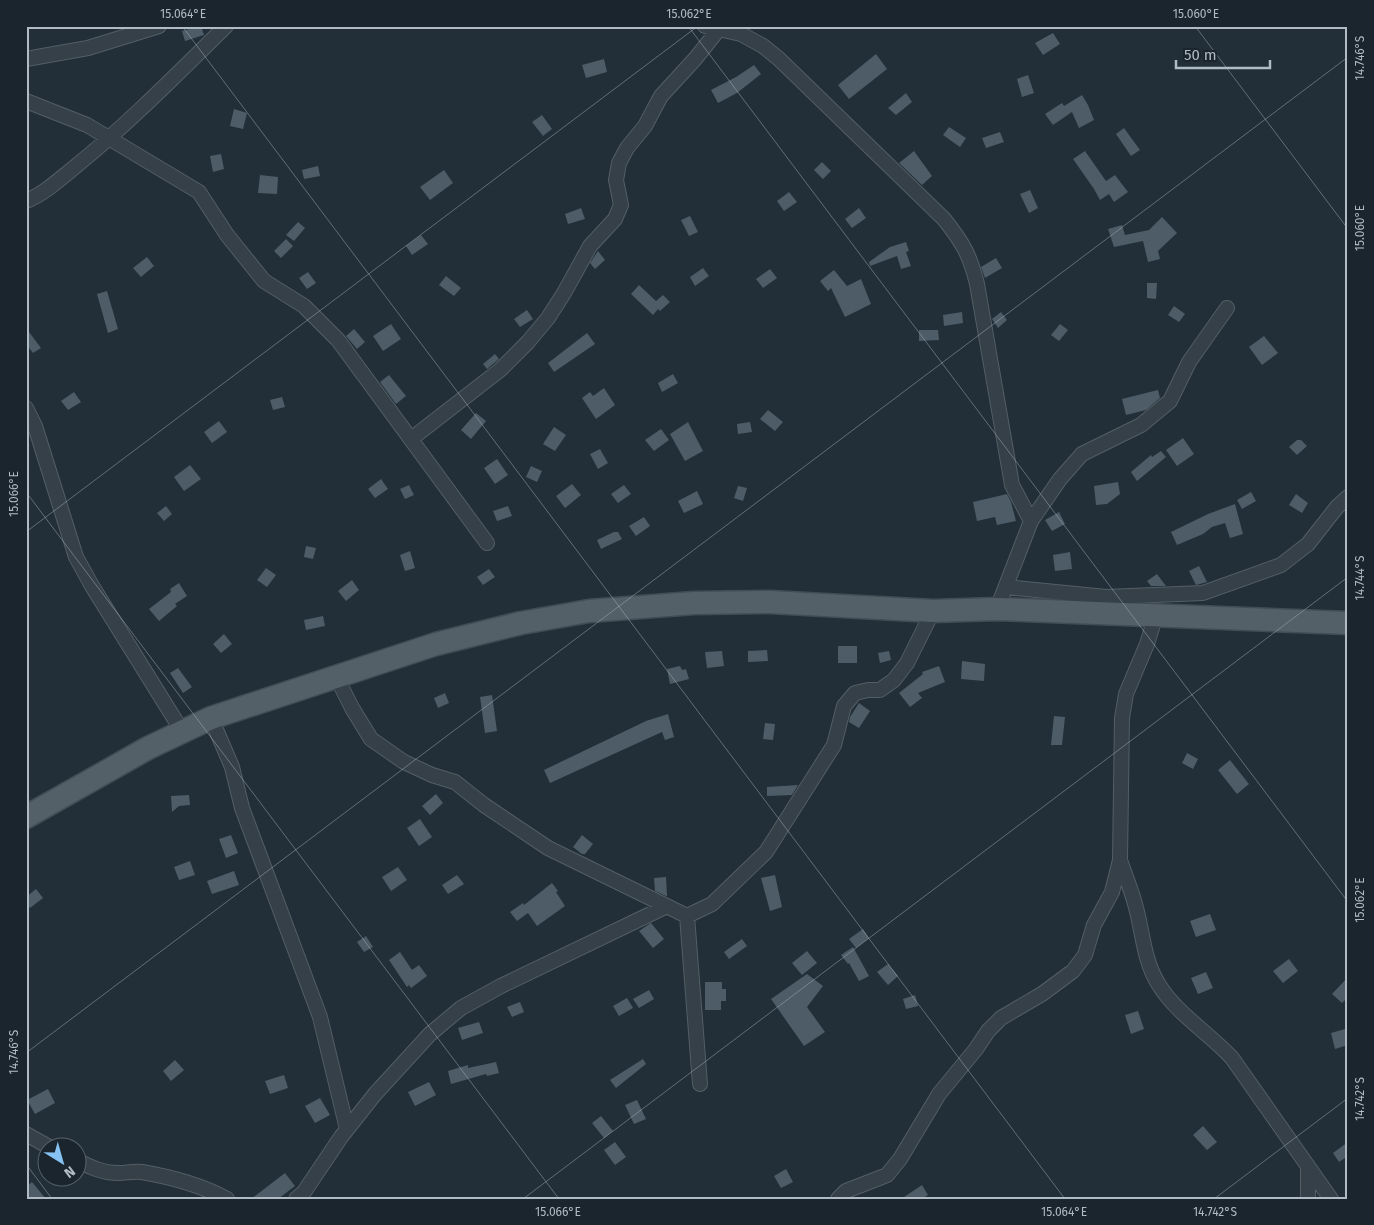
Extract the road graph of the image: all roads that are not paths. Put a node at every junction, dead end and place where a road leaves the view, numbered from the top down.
1 (159, 26) edge
2 (226, 26) edge
3 (712, 28) edge
4 (26, 59) edge
5 (26, 101) edge
6 (110, 139) junction
7 (26, 200) edge
8 (1228, 308) dead end
9 (26, 408) edge
10 (410, 439) junction
11 (1348, 496) edge
12 (1031, 521) junction
13 (487, 543) dead end
14 (1006, 587) junction
15 (997, 609) junction
16 (933, 611) junction
17 (1156, 615) junction
18 (1348, 623) edge
19 (336, 676) junction
20 (211, 718) junction
21 (182, 731) junction
22 (26, 817) edge
23 (1120, 860) junction
24 (665, 907) junction
25 (687, 916) junction
26 (700, 1084) dead end
27 (347, 1129) junction
28 (26, 1134) edge
29 (38, 1141) edge
30 (88, 1166) edge
31 (1308, 1169) junction
32 (303, 1197) edge
33 (227, 1199) edge
34 (838, 1199) edge
35 (1308, 1199) edge
36 (1331, 1199) edge

1 - 4 street
2 - 6 street
3 - 10 street
3 - 12 street
5 - 6 street
6 - 7 street
6 - 10 street
8 - 12 street
9 - 21 street
10 - 13 street
11 - 14 street
12 - 14 street
14 - 15 street
15 - 16 main road
15 - 17 main road
16 - 19 main road
16 - 25 street
17 - 18 main road
17 - 23 street
19 - 20 main road
19 - 24 street
20 - 21 main road
20 - 27 street
21 - 22 main road
23 - 31 street
23 - 34 street
24 - 25 street
24 - 27 street
25 - 26 street
27 - 32 street
28 - 29 street
30 - 33 street
31 - 35 street
31 - 36 street

